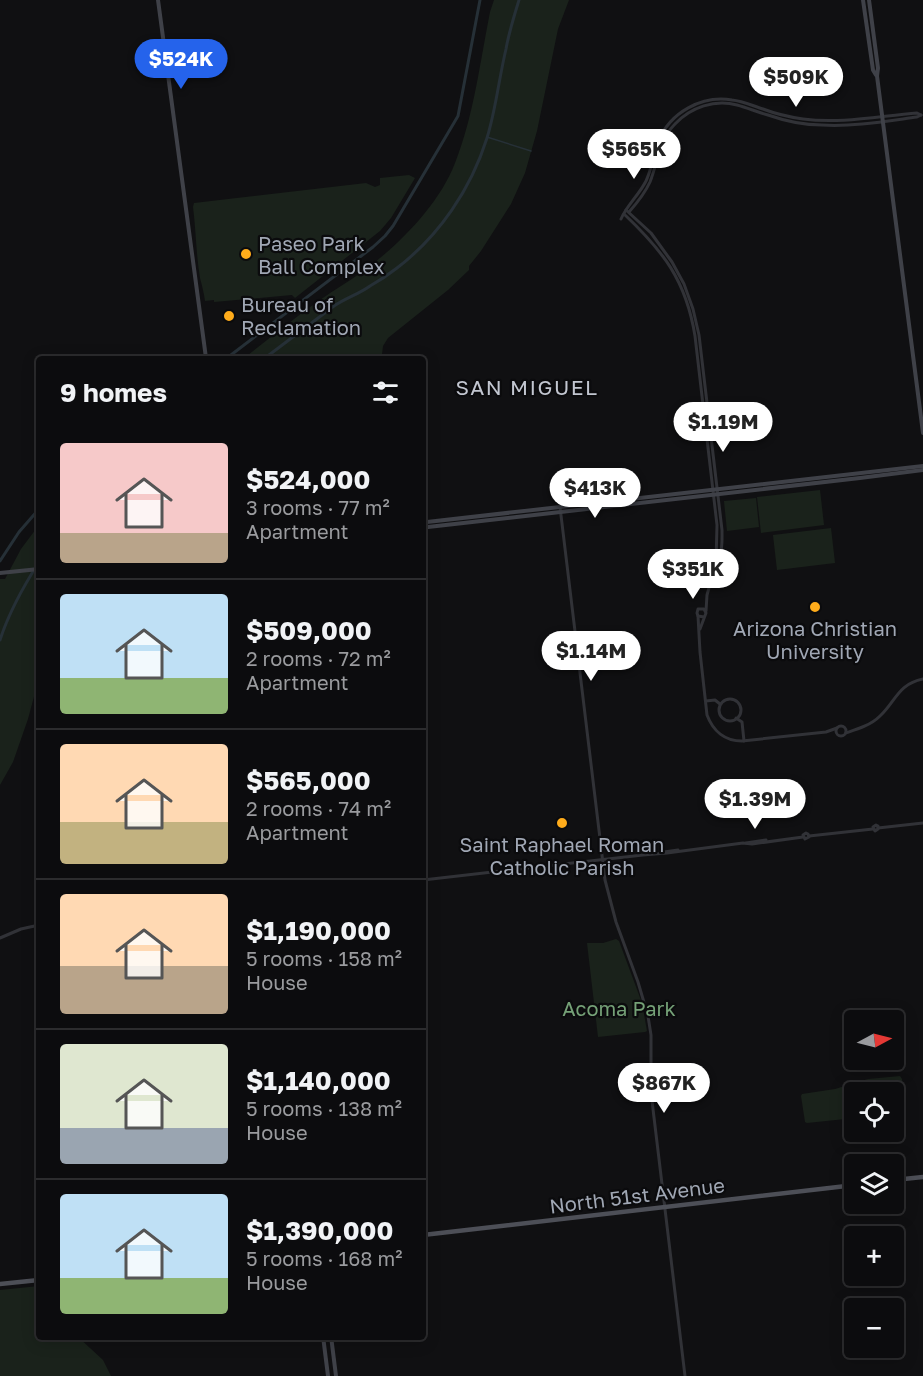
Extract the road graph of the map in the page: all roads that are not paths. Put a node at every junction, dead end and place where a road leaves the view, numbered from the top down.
1 (158, 0) edge
2 (863, 0) edge
3 (869, 0) edge
4 (867, 8) junction
5 (922, 115) edge
6 (882, 119) junction
7 (206, 356) edge
8 (923, 432) edge
9 (893, 468) junction
10 (923, 468) edge
11 (869, 471) junction
12 (894, 474) junction
13 (870, 477) junction
14 (715, 492) junction
15 (560, 509) junction
16 (426, 523) edge
17 (36, 569) edge
18 (0, 573) edge
19 (707, 595) junction
20 (700, 608) junction
21 (706, 611) junction
22 (698, 616) junction
23 (704, 617) junction
24 (700, 630) junction
25 (923, 680) edge
26 (706, 701) junction
27 (720, 704) junction
28 (736, 718) junction
29 (837, 728) junction
30 (845, 730) junction
31 (826, 732) junction
32 (837, 735) junction
33 (744, 741) junction
34 (923, 823) edge
35 (602, 860) junction
36 (426, 880) edge
37 (36, 926) edge
38 (0, 938) edge
39 (923, 1177) edge
40 (904, 1179) edge
41 (844, 1186) edge
42 (664, 1207) junction
43 (426, 1235) edge
44 (36, 1280) edge
45 (0, 1284) edge
46 (324, 1340) edge
47 (331, 1340) edge
48 (334, 1364) junction
49 (327, 1365) junction
50 (328, 1376) edge
51 (336, 1376) edge
52 (685, 1376) edge

1 - 7 main road
2 - 4 main road
3 - 4 main road
4 - 6 main road
5 - 6 street
6 - 8 main road
6 - 14 street
9 - 10 main road
9 - 11 main road
9 - 12 main road
10 - 12 main road
11 - 13 main road
11 - 14 main road
12 - 13 main road
13 - 14 main road
14 - 15 main road
14 - 19 street
15 - 16 main road
15 - 35 street
17 - 18 main road
19 - 20 street
19 - 21 street
20 - 21 street
20 - 22 street
21 - 23 street
22 - 23 street
22 - 24 street
23 - 24 street
24 - 26 street
25 - 30 street
26 - 27 street
26 - 33 street
27 - 28 street
27 - 28 street
28 - 33 street
29 - 30 street
29 - 31 street
29 - 32 street
30 - 32 street
31 - 32 street
31 - 33 street
34 - 35 street
35 - 36 street
35 - 42 street
37 - 38 street
39 - 40 main road
41 - 42 main road, North 51st Avenue
42 - 43 main road, North 51st Avenue
42 - 52 street
44 - 45 main road
46 - 49 main road
47 - 48 main road
48 - 49 main road
48 - 51 main road
49 - 50 main road

